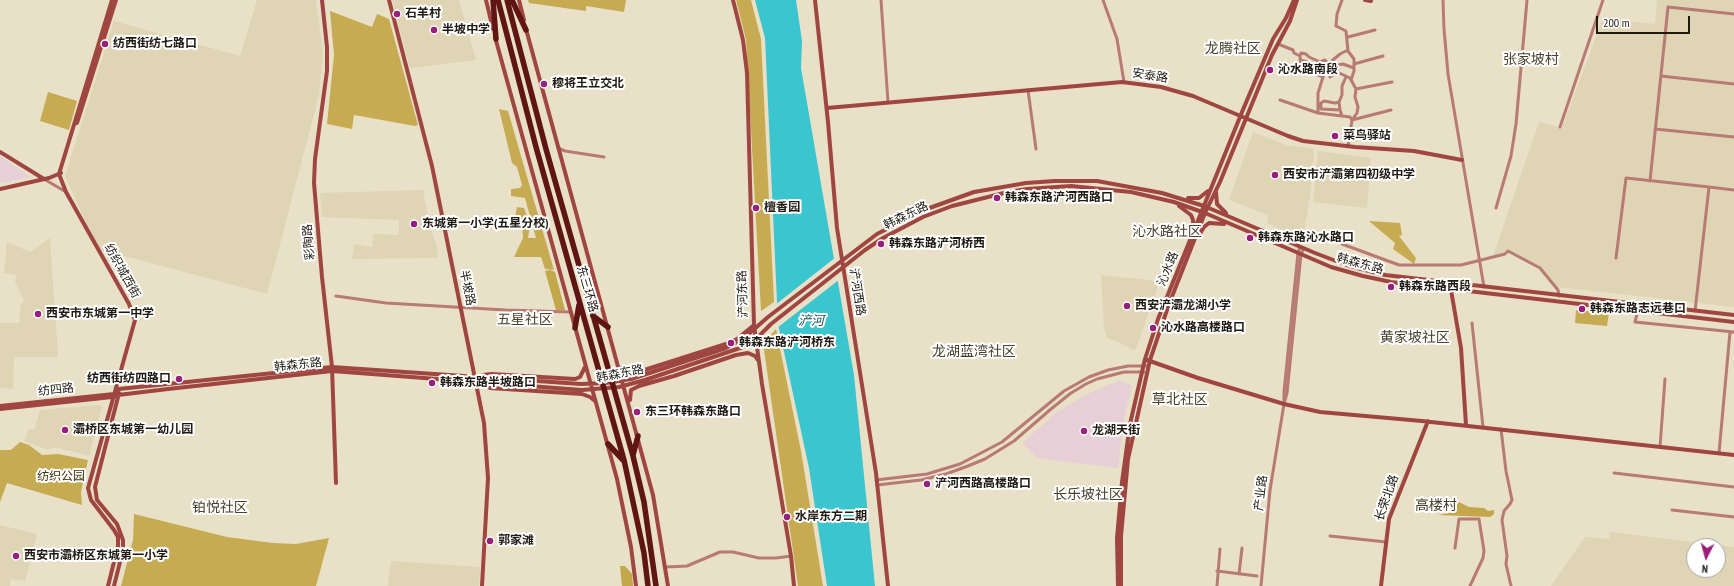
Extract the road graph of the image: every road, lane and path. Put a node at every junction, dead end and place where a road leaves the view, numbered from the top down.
1 (115, 0) edge
2 (322, 0) edge
3 (389, 0) edge
4 (486, 0) edge
5 (493, 0) edge
6 (498, 0) edge
7 (507, 0) edge
8 (512, 0) edge
9 (519, 0) edge
10 (733, 0) edge
11 (815, 0) edge
12 (881, 0) edge
13 (1104, 0) edge
14 (1294, 0) edge
15 (1297, 0) edge
16 (1342, 0) edge
17 (1365, 0) edge
18 (1443, 0) edge
19 (1527, 0) edge
20 (1603, 0) edge
21 (1371, 1) edge
22 (1734, 14) edge
23 (526, 30) junction
24 (1376, 30) dead end
25 (1348, 37) junction
26 (496, 39) junction
27 (1278, 44) junction
28 (1348, 50) junction
29 (1384, 56) dead end
30 (1300, 58) junction
31 (1319, 63) junction
32 (1328, 64) junction
33 (1338, 65) junction
34 (1354, 66) junction
35 (1328, 70) junction
36 (1337, 72) junction
37 (1323, 76) junction
38 (1661, 76) junction
39 (1346, 77) junction
40 (1350, 80) junction
41 (1124, 82) junction
42 (1392, 82) dead end
43 (1734, 84) edge
44 (1356, 89) junction
45 (1028, 90) junction
46 (1280, 100) dead end
47 (888, 102) junction
48 (1339, 102) junction
49 (827, 108) junction
50 (1340, 110) junction
51 (1390, 110) dead end
52 (1318, 113) junction
53 (1243, 116) junction
54 (1342, 116) junction
55 (1352, 120) junction
56 (1560, 127) dead end
57 (1655, 129) junction
58 (1734, 137) edge
59 (1348, 146) junction
60 (558, 148) junction
61 (1036, 149) dead end
62 (0, 152) edge
63 (604, 157) dead end
64 (1461, 160) junction
65 (59, 174) junction
66 (44, 179) junction
67 (1214, 180) junction
68 (1650, 181) junction
69 (1218, 184) junction
70 (1709, 187) junction
71 (0, 189) edge
72 (1734, 190) edge
73 (66, 192) junction
74 (1175, 196) junction
75 (1170, 201) junction
76 (1206, 207) junction
77 (1496, 208) dead end
78 (1203, 213) junction
79 (1237, 219) junction
80 (1231, 225) junction
81 (1190, 240) junction
82 (1342, 244) dead end
83 (1192, 245) junction
84 (1302, 247) junction
85 (1300, 254) junction
86 (1616, 258) dead end
87 (842, 260) junction
88 (1481, 260) junction
89 (843, 266) junction
90 (1484, 287) junction
91 (1450, 290) junction
92 (336, 296) dead end
93 (1558, 296) junction
94 (580, 302) junction
95 (1639, 305) junction
96 (461, 308) junction
97 (1638, 310) junction
98 (1695, 311) junction
99 (571, 312) junction
100 (1734, 315) edge
101 (593, 316) junction
102 (1734, 322) edge
103 (1472, 323) dead end
104 (608, 327) junction
105 (575, 328) junction
106 (755, 328) junction
107 (1730, 332) junction
108 (1734, 332) edge
109 (756, 339) junction
110 (726, 354) junction
111 (736, 355) junction
112 (617, 360) junction
113 (720, 360) junction
114 (1148, 360) junction
115 (759, 361) junction
116 (585, 364) junction
117 (1146, 365) junction
118 (332, 369) junction
119 (1145, 372) junction
120 (476, 377) junction
121 (1665, 379) dead end
122 (476, 382) junction
123 (118, 387) junction
124 (115, 395) junction
125 (596, 403) junction
126 (1284, 404) junction
127 (0, 406) edge
128 (0, 409) edge
129 (630, 409) junction
130 (1428, 421) junction
131 (1466, 425) junction
132 (1483, 427) junction
133 (1500, 429) junction
134 (638, 436) junction
135 (608, 444) junction
136 (1660, 447) junction
137 (1719, 453) junction
138 (1734, 455) edge
139 (633, 456) junction
140 (624, 460) junction
141 (1614, 473) dead end
142 (876, 480) junction
143 (336, 483) dead end
144 (877, 485) junction
145 (1734, 487) edge
146 (1672, 510) dead end
147 (1734, 517) edge
148 (1330, 536) dead end
149 (1386, 542) junction
150 (1242, 548) dead end
151 (1455, 548) dead end
152 (1220, 549) dead end
153 (791, 556) junction
154 (666, 567) junction
155 (1217, 571) junction
156 (1239, 574) junction
157 (1257, 576) dead end
158 (108, 586) edge
159 (114, 586) edge
160 (482, 586) edge
161 (636, 586) edge
162 (648, 586) edge
163 (656, 586) edge
164 (668, 586) edge
165 (794, 586) edge
166 (888, 586) edge
167 (1118, 586) edge
168 (1121, 586) edge
169 (1217, 586) edge
170 (1261, 586) edge
171 (1381, 586) edge
172 (1470, 586) edge
173 (1511, 586) edge

1 - 65 main road
2 - 118 main road, 彩陶路
3 - 96 main road, 半坡路
4 - 26 main road
5 - 26 highway
6 - 94 highway, 东三环路
7 - 101 highway, 东三环路
8 - 23 highway
9 - 23 main road
10 - 106 main road, 浐河东路
11 - 49 main road, 浐河西路
12 - 47 street
13 - 41 street
14 - 53 main road, 沁水路
15 - 27 main road, 沁水路
16 - 25 street
17 - 21 main road
18 - 64 street
19 - 77 street
20 - 56 street
22 - 38 street
23 - 60 main road
24 - 25 street
25 - 28 street
26 - 99 main road
27 - 30 street
27 - 53 main road, 沁水路
28 - 32 street
28 - 34 street
29 - 34 street
30 - 31 street
30 - 31 street
30 - 37 street
31 - 32 street
31 - 35 street
32 - 35 street
33 - 34 street
33 - 35 street
33 - 36 street
34 - 40 street
35 - 36 street
35 - 37 street
36 - 39 street
37 - 52 street
38 - 43 street
38 - 57 street
39 - 40 street
39 - 48 street
40 - 44 street
41 - 45 main road, 安泰路
41 - 53 main road, 安泰路
42 - 44 street
44 - 55 street
45 - 47 main road, 安泰路
45 - 61 street
46 - 52 street
47 - 49 main road, 安泰路
48 - 50 street
48 - 50 street
49 - 87 main road, 浐河西路
50 - 54 street
51 - 55 street
52 - 54 street
53 - 59 main road, 安泰路
53 - 67 main road, 沁水路
53 - 69 main road, 沁水路
54 - 55 street
55 - 59 street
57 - 58 street
57 - 68 street
59 - 64 main road, 安泰路
60 - 63 street
60 - 104 main road
62 - 66 main road
64 - 88 street
65 - 66 main road
65 - 73 main road, 纺织城西街
66 - 71 main road
66 - 73 street
67 - 74 main road
67 - 76 main road, 沁水路
68 - 70 street
68 - 86 street
69 - 76 main road, 沁水路
69 - 79 main road
70 - 72 street
70 - 98 street
73 - 123 main road, 纺织城西街
74 - 76 main road, 韩森东路
74 - 87 main road, 韩森东路
75 - 78 main road, 韩森东路
75 - 81 main road
75 - 89 main road, 韩森东路
76 - 78 main road, 沁水路
76 - 79 main road, 韩森东路
78 - 80 main road, 韩森东路
78 - 81 main road, 沁水路
78 - 83 main road, 沁水路
79 - 84 main road, 韩森东路
80 - 83 main road
80 - 85 main road, 韩森东路
81 - 114 main road, 沁水路
82 - 88 street
83 - 114 main road, 沁水路
84 - 85 street, 产业路
84 - 90 main road, 韩森东路
85 - 91 main road, 韩森东路
85 - 126 street, 产业路
87 - 89 main road, 浐河西路
87 - 106 main road, 韩森东路
88 - 90 street
88 - 93 street
89 - 109 main road, 韩森东路
89 - 142 main road, 浐河西路
90 - 93 main road, 韩森东路
91 - 97 main road, 韩森东路
91 - 131 main road
92 - 96 street
93 - 95 main road, 韩森东路
94 - 105 highway
94 - 140 highway, 东三环路
95 - 97 street
95 - 98 main road, 韩森东路
96 - 99 street
96 - 120 main road, 半坡路
97 - 102 main road, 韩森东路
97 - 107 street
98 - 100 main road, 韩森东路
99 - 105 main road
101 - 104 highway
101 - 139 highway, 东三环路
103 - 132 street
104 - 112 main road
105 - 116 main road
106 - 109 main road, 浐河东路
106 - 112 main road
106 - 120 main road, 韩森东路
107 - 108 street
107 - 137 street
109 - 110 main road, 韩森东路
109 - 115 main road, 浐河东路
110 - 111 main road
110 - 113 main road
110 - 122 main road, 韩森东路
111 - 113 main road
111 - 115 main road
112 - 129 main road
113 - 129 main road
114 - 117 main road, 沁水路
114 - 126 main road
115 - 153 main road, 浐河东路
116 - 120 main road
116 - 125 main road
117 - 119 main road, 沁水路
117 - 142 street
118 - 120 main road, 韩森东路
118 - 122 main road, 韩森东路
118 - 123 main road, 韩森东路
118 - 124 main road, 韩森东路
118 - 143 main road, 彩陶路
119 - 144 street
119 - 167 main road, 沁水路
119 - 168 main road, 沁水路
120 - 122 main road, 半坡路
121 - 136 street
122 - 125 main road
122 - 160 main road, 半坡路
123 - 124 main road
124 - 127 main road, 纺四路
124 - 128 main road, 纺四路
124 - 158 main road
124 - 159 main road
125 - 135 main road
126 - 130 main road
126 - 170 street, 产业路
129 - 134 main road
130 - 131 main road
130 - 149 main road, 长荣北路
131 - 132 main road
132 - 133 main road
133 - 136 main road
133 - 173 street
134 - 139 highway
134 - 154 main road
135 - 140 highway
135 - 161 main road
136 - 137 main road
137 - 138 main road
139 - 163 highway, 东三环路
140 - 162 highway, 东三环路
141 - 145 street
142 - 144 main road, 浐河西路
144 - 166 main road, 浐河西路
146 - 147 street
148 - 149 street
149 - 171 main road, 长荣北路
150 - 156 street
151 - 172 street
152 - 155 street
153 - 154 street
153 - 165 main road, 浐河东路
154 - 164 main road
155 - 156 street
155 - 169 street
156 - 157 street

